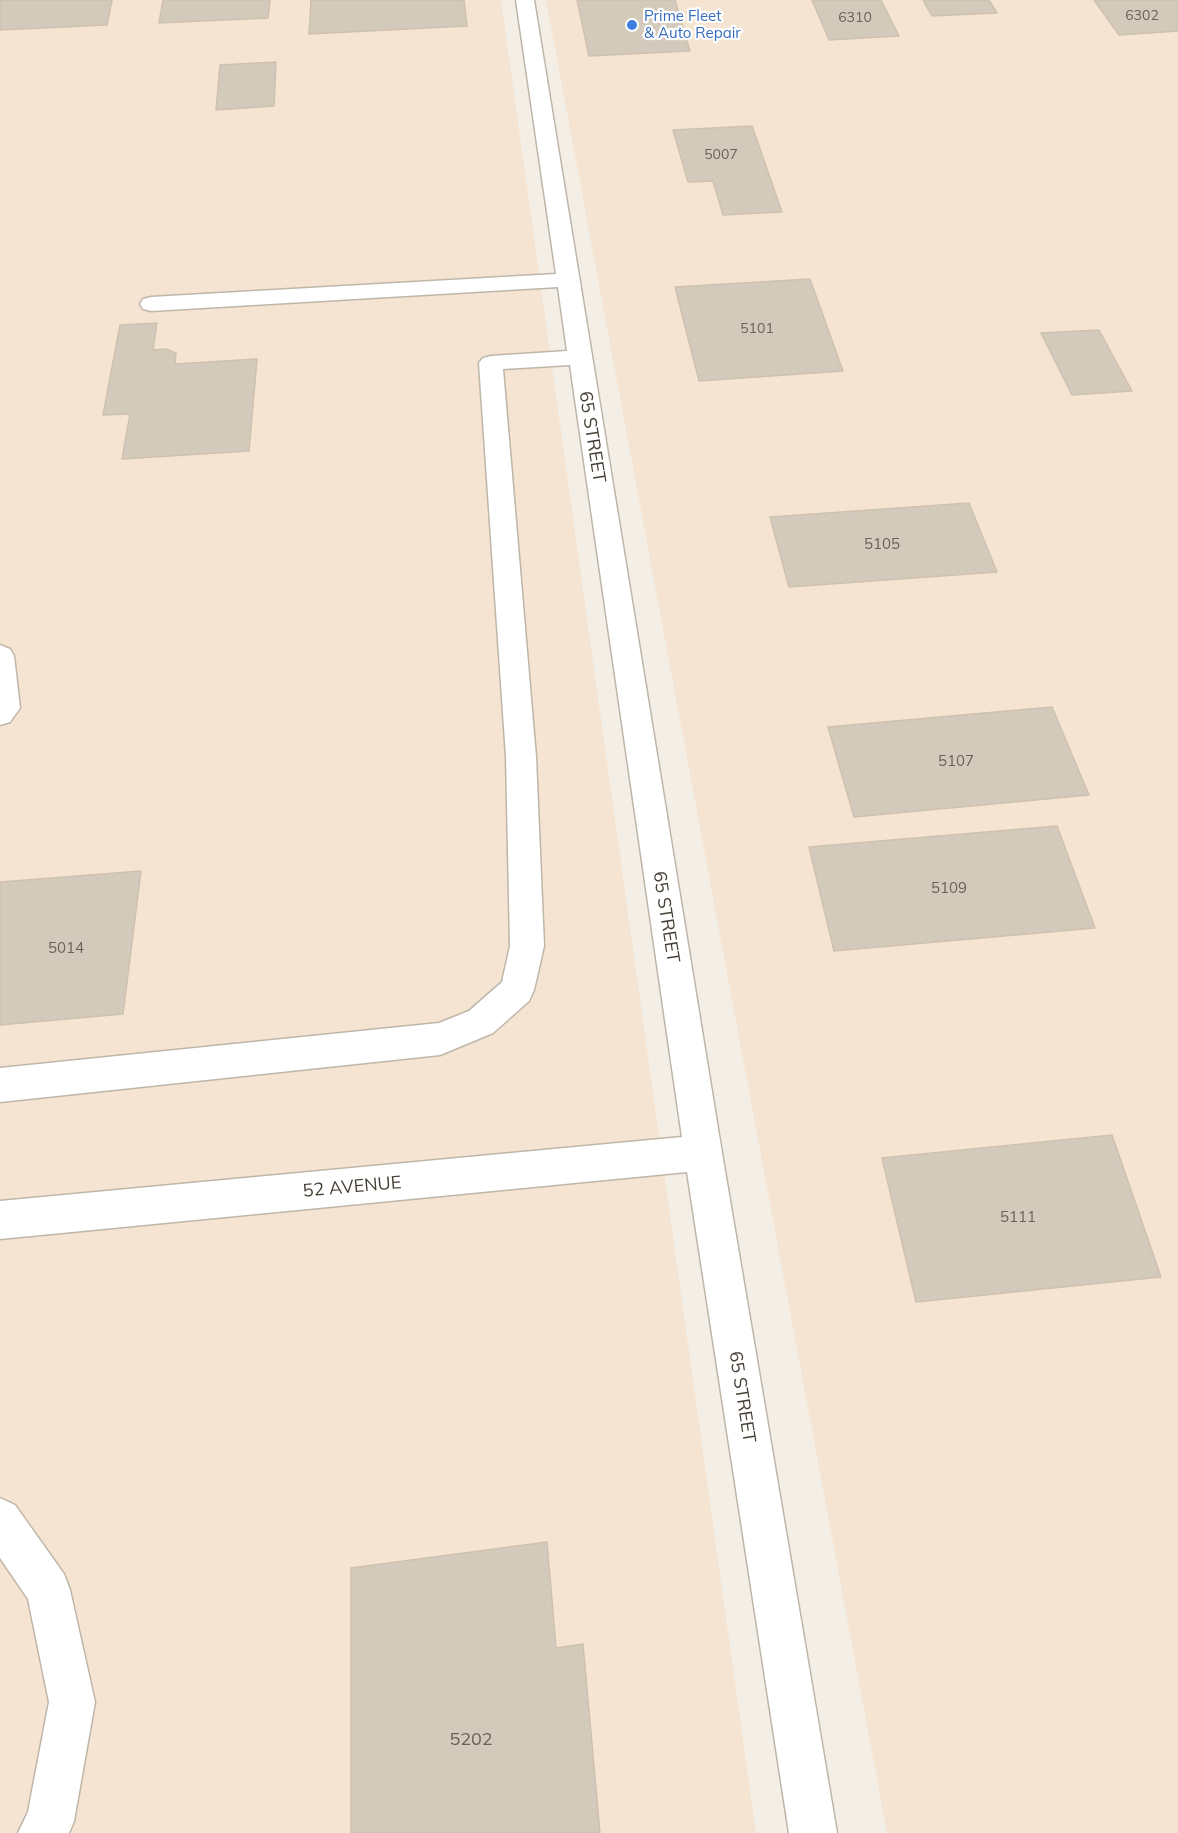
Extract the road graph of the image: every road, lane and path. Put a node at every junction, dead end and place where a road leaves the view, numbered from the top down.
1 (525, 0) edge
2 (567, 280) junction
3 (151, 304) dead end
4 (579, 357) junction
5 (0, 656) edge
6 (0, 714) edge
7 (0, 1084) edge
8 (703, 1153) junction
9 (0, 1220) edge
10 (0, 1520) edge
11 (42, 1833) edge
12 (813, 1833) edge

1 - 2 street, 65 STREET
2 - 3 street
2 - 4 street, 65 STREET
4 - 7 street
4 - 8 street, 65 STREET
5 - 6 street
8 - 9 street, 52 AVENUE
8 - 12 street, 65 STREET
10 - 11 street

